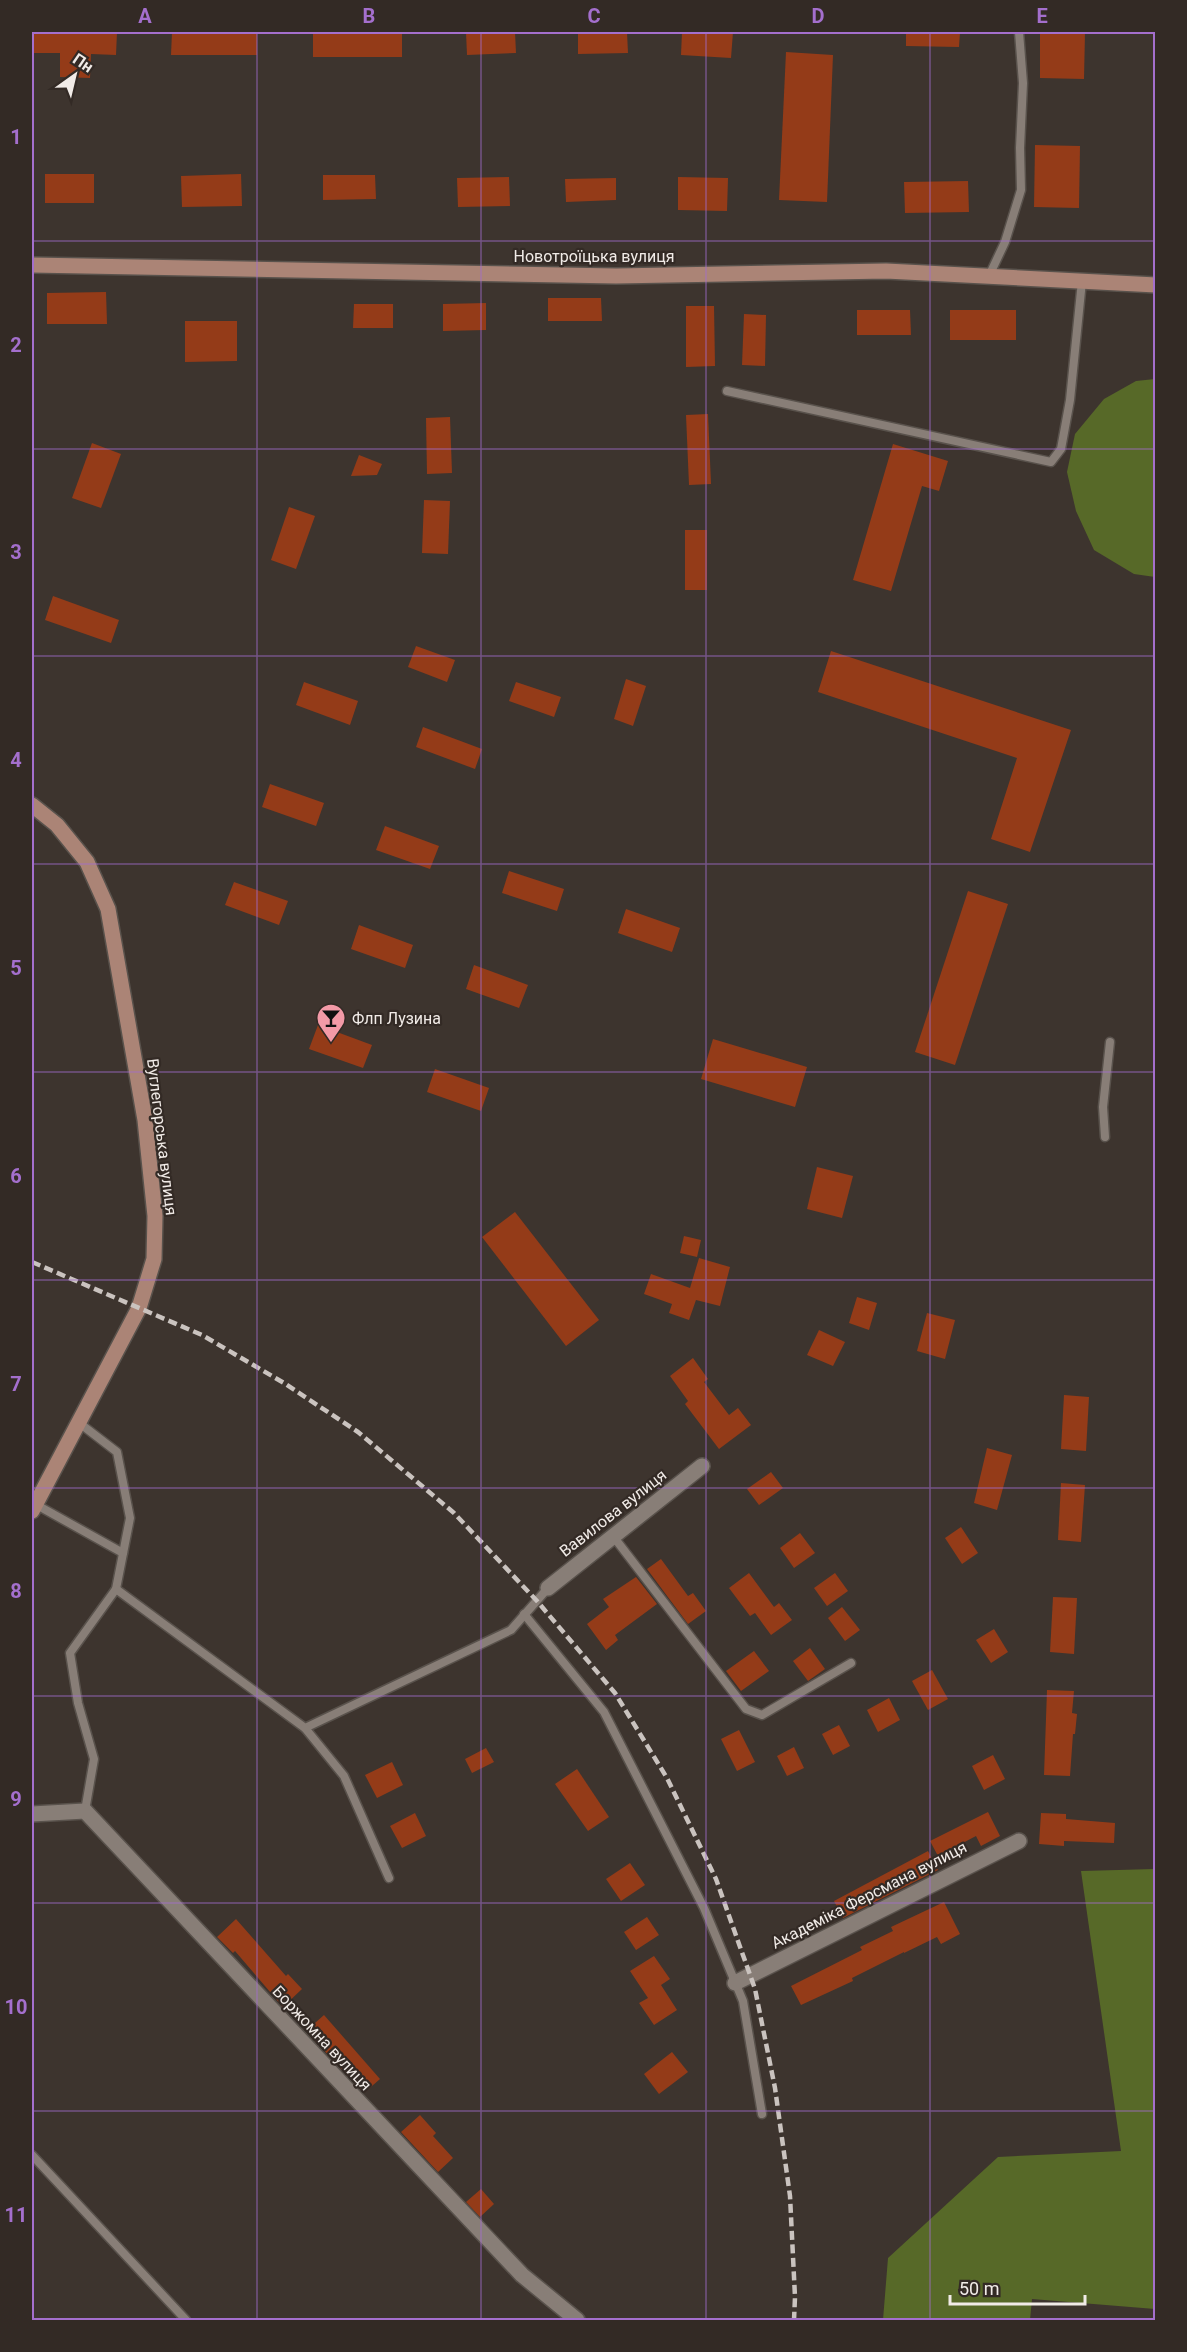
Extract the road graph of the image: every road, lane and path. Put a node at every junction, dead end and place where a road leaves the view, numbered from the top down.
1 (1019, 32) edge
2 (32, 265) edge
3 (989, 276) junction
4 (1082, 281) junction
5 (1155, 285) edge
6 (727, 391) dead end
7 (32, 805) edge
8 (1110, 1042) dead end
9 (1105, 1137) dead end
10 (78, 1422) junction
11 (702, 1466) dead end
12 (33, 1506) edge
13 (613, 1536) junction
14 (123, 1553) junction
15 (116, 1588) junction
16 (548, 1588) joint
17 (524, 1614) junction
18 (851, 1663) dead end
19 (305, 1728) junction
20 (85, 1811) junction
21 (32, 1814) edge
22 (1019, 1841) dead end
23 (388, 1878) dead end
24 (735, 1983) junction
25 (762, 2114) dead end
26 (32, 2155) edge
27 (186, 2320) edge
28 (577, 2320) edge

1 - 3 lane
2 - 3 main road, Новотроїцька вулиця
3 - 4 main road, Новотроїцька вулиця
4 - 5 main road, Новотроїцька вулиця
4 - 6 lane
7 - 10 main road, Вуглегорська вулиця
8 - 9 lane
10 - 12 main road, Вуглегорська вулиця
10 - 14 lane
11 - 13 street, Вавилова вулиця
12 - 14 lane
13 - 16 street, Вавилова вулиця
13 - 18 lane
14 - 15 lane
15 - 19 lane
15 - 20 lane
16 - 17 lane
17 - 19 lane
17 - 24 lane
19 - 23 lane
20 - 21 street
20 - 28 street, Боржомна вулиця
22 - 24 street, Академіка Ферсмана вулиця
24 - 25 lane
26 - 27 lane

